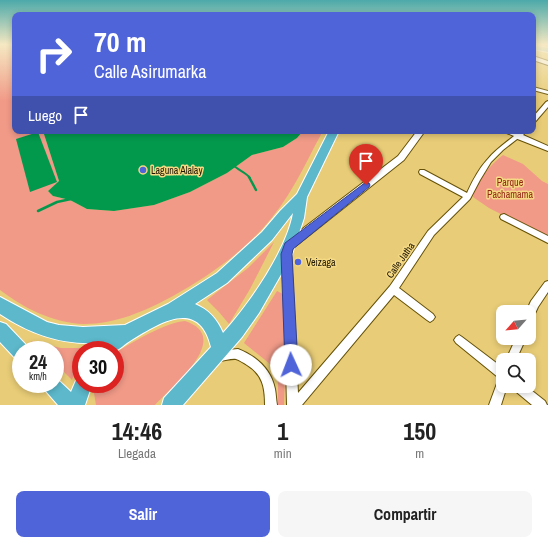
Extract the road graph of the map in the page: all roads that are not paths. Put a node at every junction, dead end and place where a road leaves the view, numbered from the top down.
1 (536, 89) edge
2 (548, 93) edge
3 (548, 103) edge
4 (536, 117) edge
5 (332, 134) edge
6 (419, 134) edge
7 (521, 134) edge
8 (548, 149) edge
9 (422, 172) dead end
10 (301, 197) junction
11 (468, 197) junction
12 (504, 217) dead end
13 (548, 240) edge
14 (287, 250) junction
15 (548, 285) edge
16 (393, 289) junction
17 (0, 305) edge
18 (534, 305) edge
19 (173, 310) junction
20 (430, 317) dead end
21 (0, 330) edge
22 (125, 333) junction
23 (459, 340) dead end
24 (115, 341) edge
25 (12, 343) edge
26 (217, 353) junction
27 (496, 369) edge
28 (60, 393) edge
29 (80, 393) edge
30 (498, 393) edge
31 (526, 393) edge
32 (71, 405) edge
33 (76, 405) edge
34 (171, 405) edge
35 (271, 405) edge
36 (294, 405) edge
37 (494, 405) edge
38 (541, 405) edge

1 - 2 street
3 - 4 street
5 - 10 highway
6 - 14 street
7 - 8 street
7 - 11 street, Calle Jatha
9 - 11 street
10 - 14 highway
10 - 19 highway
11 - 16 street, Calle Jatha
12 - 13 street
14 - 26 highway
14 - 36 street
15 - 18 street
16 - 20 street
16 - 36 street, Calle Jatha
17 - 22 highway
19 - 22 highway
19 - 26 highway
21 - 25 highway
22 - 24 highway
23 - 27 street
26 - 34 highway
26 - 35 street
28 - 32 highway
29 - 33 highway
30 - 37 street
31 - 38 street

